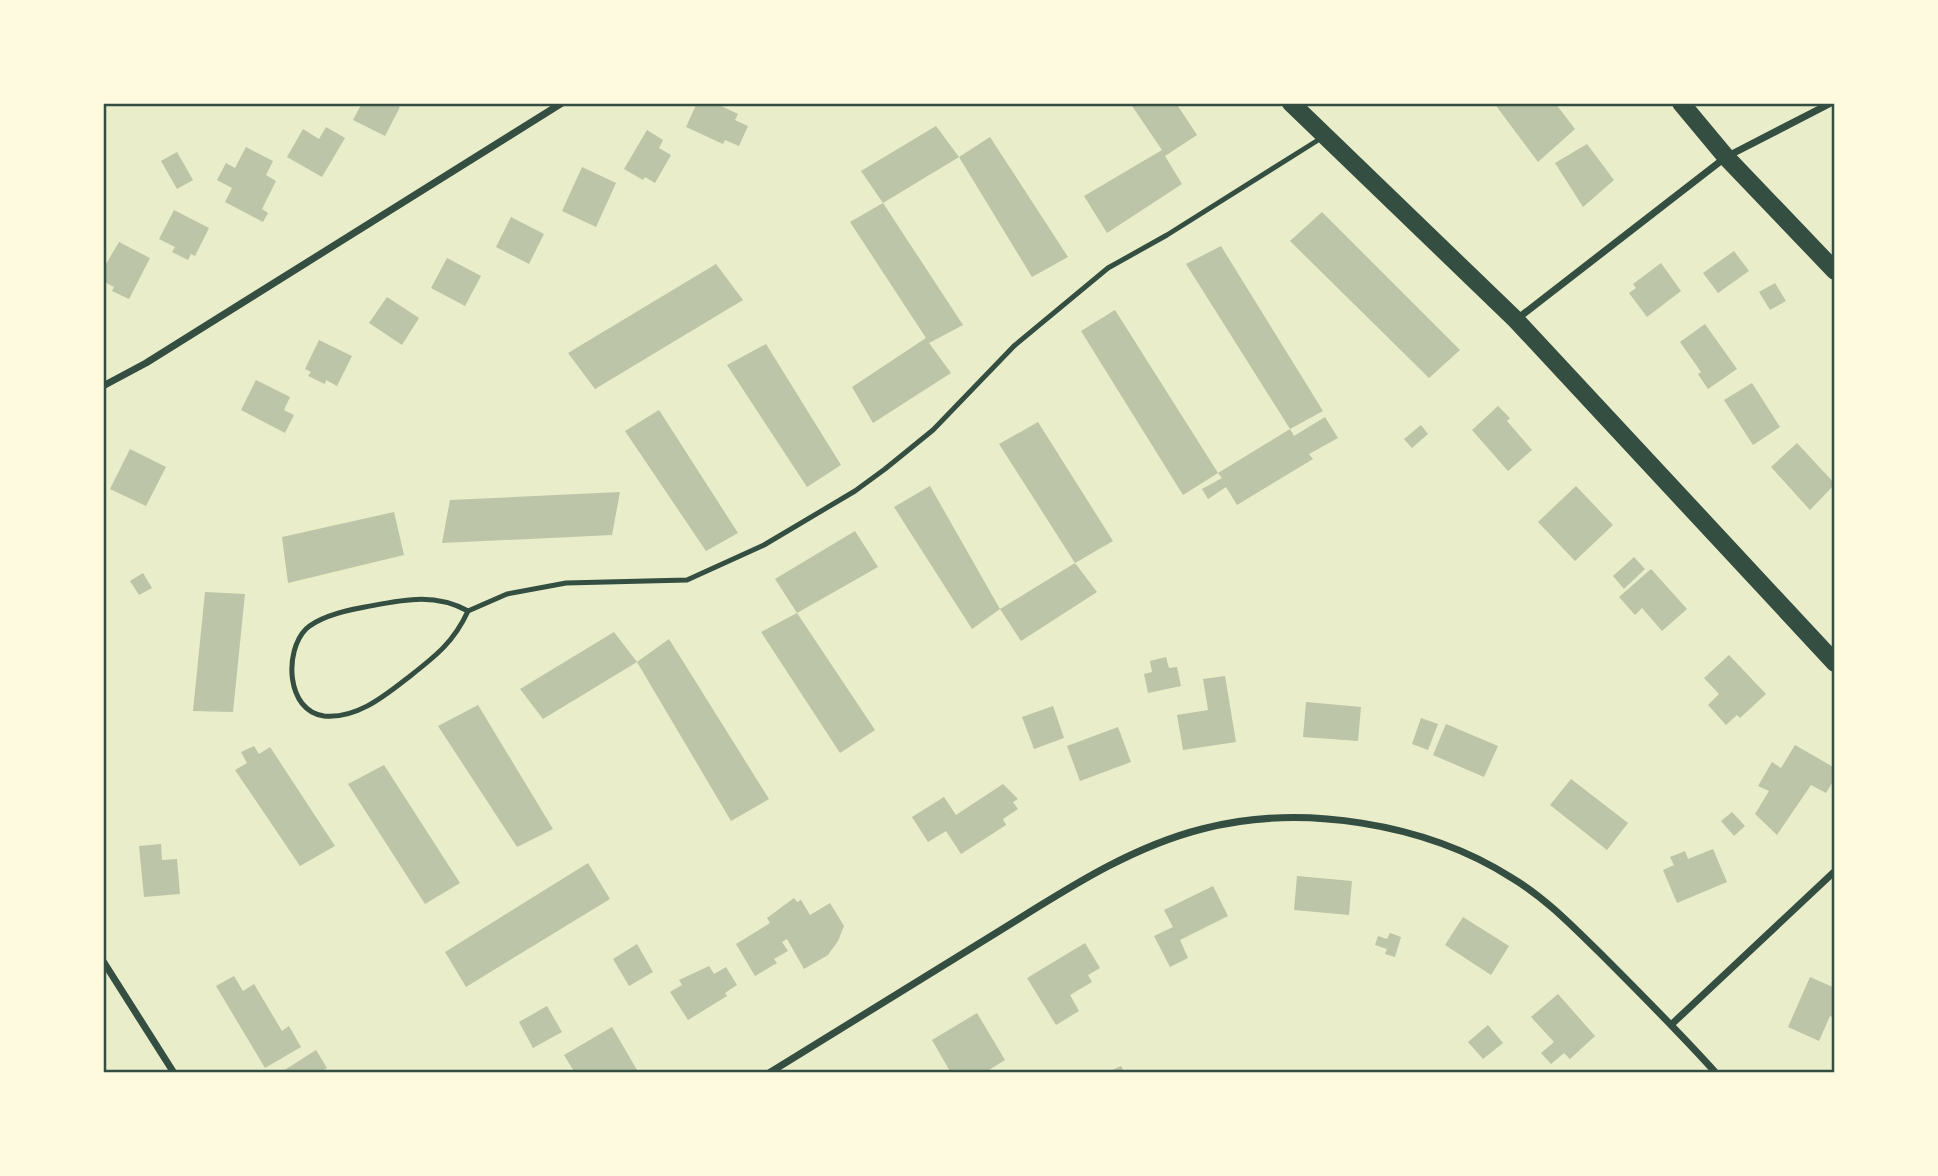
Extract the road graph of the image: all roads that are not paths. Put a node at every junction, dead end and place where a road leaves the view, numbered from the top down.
1 (562, 103) edge
2 (1291, 103) edge
3 (1681, 103) edge
4 (1831, 103) edge
5 (1324, 136) junction
6 (1726, 157) junction
7 (1835, 271) edge
8 (1516, 320) junction
9 (103, 386) edge
10 (468, 611) junction
11 (1835, 663) edge
12 (1835, 871) edge
13 (103, 961) edge
14 (1672, 1024) junction
15 (174, 1073) edge
16 (769, 1073) edge
17 (1716, 1073) edge

1 - 9 street
2 - 5 main road
3 - 6 main road
4 - 6 street
5 - 8 main road
5 - 10 lane
6 - 7 main road
6 - 8 street
8 - 11 main road
10 - 10 lane
12 - 14 street
13 - 15 street
14 - 16 street
14 - 17 street

